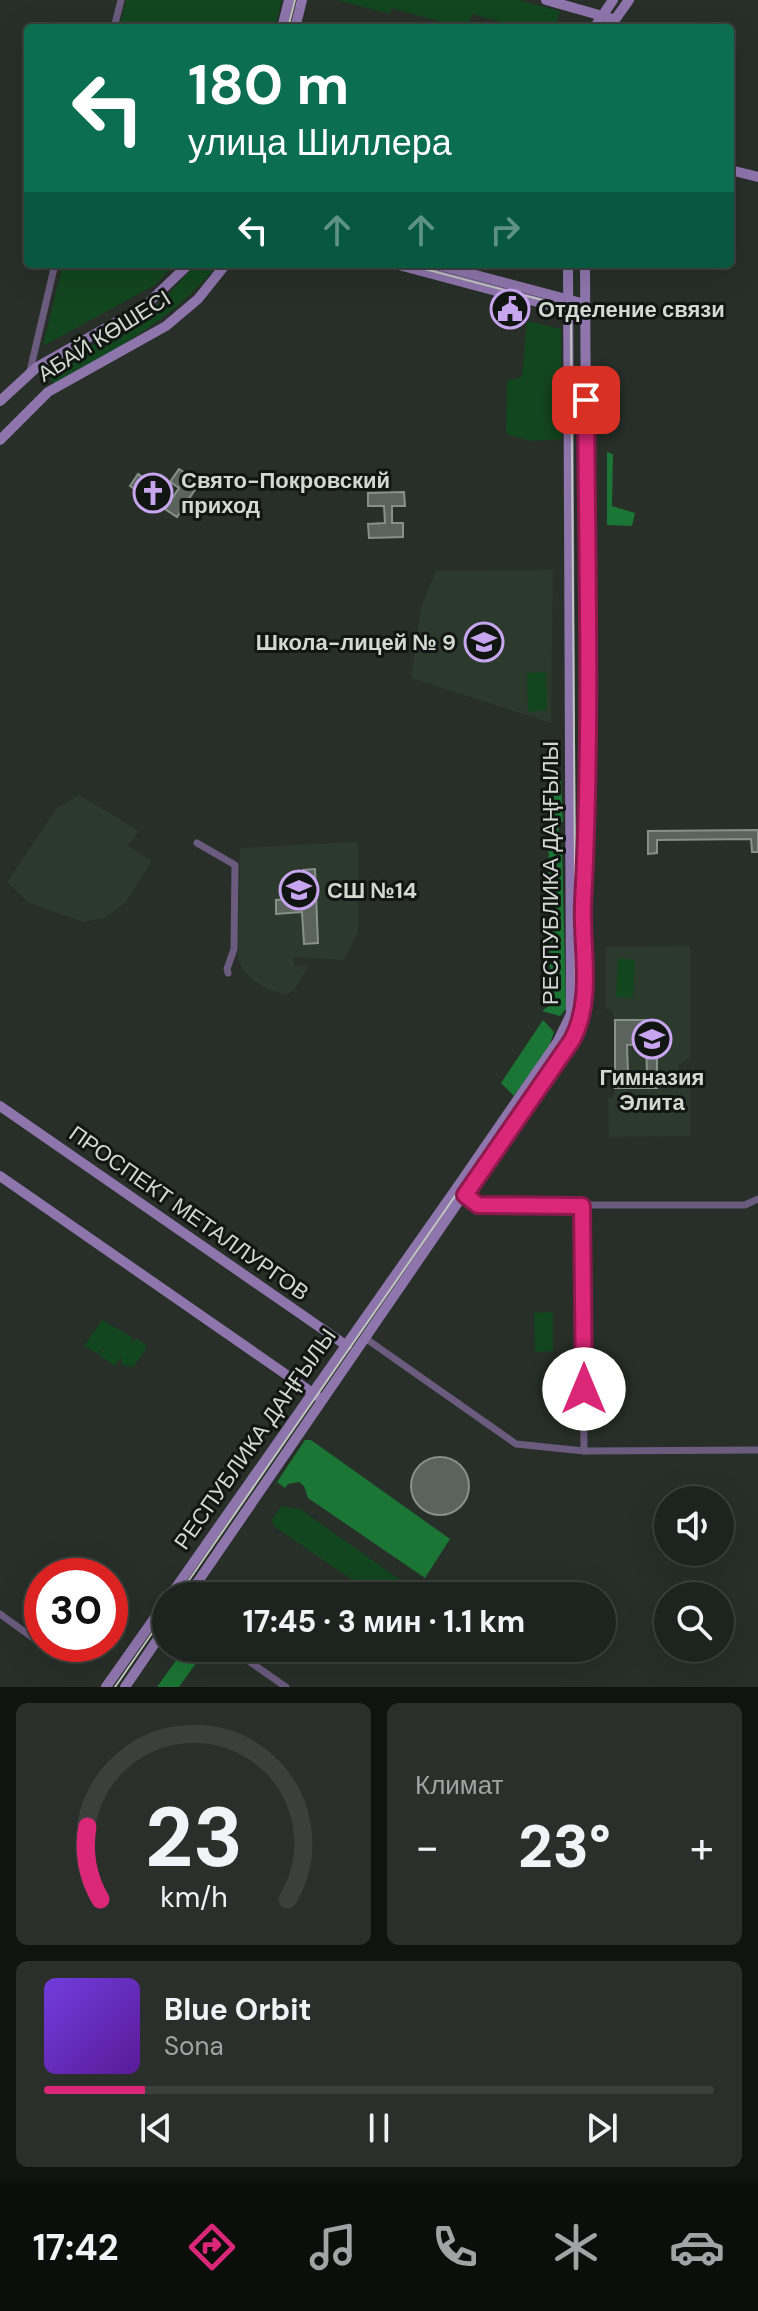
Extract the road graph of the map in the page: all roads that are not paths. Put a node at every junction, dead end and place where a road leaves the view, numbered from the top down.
1 (121, 0) edge
2 (289, 0) edge
3 (302, 0) edge
4 (546, 0) edge
5 (613, 0) edge
6 (629, 0) edge
7 (601, 15) junction
8 (115, 24) edge
9 (283, 24) edge
10 (296, 24) edge
11 (596, 24) edge
12 (611, 24) edge
13 (734, 171) edge
14 (758, 177) edge
15 (54, 268) edge
16 (185, 268) edge
17 (223, 268) edge
18 (410, 268) edge
19 (451, 268) edge
20 (568, 268) edge
21 (585, 268) edge
22 (568, 285) junction
23 (554, 293) junction
24 (568, 301) junction
25 (585, 304) junction
26 (549, 305) junction
27 (568, 323) junction
28 (30, 373) junction
29 (0, 401) edge
30 (0, 440) edge
31 (197, 843) dead end
32 (228, 973) dead end
33 (0, 1106) edge
34 (0, 1176) edge
35 (465, 1195) junction
36 (758, 1199) edge
37 (582, 1206) junction
38 (365, 1338) junction
39 (345, 1344) junction
40 (356, 1352) junction
41 (312, 1392) junction
42 (323, 1400) junction
43 (758, 1450) edge
44 (584, 1451) junction
45 (180, 1582) edge
46 (198, 1582) edge
47 (0, 1614) edge
48 (152, 1623) edge
49 (24, 1631) edge
50 (152, 1647) edge
51 (250, 1662) edge
52 (106, 1687) edge
53 (125, 1687) edge
54 (286, 1687) edge

1 - 8 street
2 - 9 main road
3 - 10 main road
4 - 7 main road
5 - 7 main road
6 - 12 main road
7 - 11 main road
7 - 12 main road
13 - 14 main road
15 - 28 street
16 - 28 main road, АБАЙ КӨШЕСІ
17 - 30 main road, АБАЙ КӨШЕСІ
18 - 26 main road
19 - 23 main road
20 - 22 main road, РЕСПУБЛИКА ДАҢҒЫЛЫ
21 - 25 main road, РЕСПУБЛИКА ДАҢҒЫЛЫ
22 - 23 main road
22 - 24 main road, РЕСПУБЛИКА ДАҢҒЫЛЫ
23 - 24 main road
24 - 25 main road
24 - 26 main road
24 - 27 main road, РЕСПУБЛИКА ДАҢҒЫЛЫ
25 - 35 main road, РЕСПУБЛИКА ДАҢҒЫЛЫ
26 - 27 main road
27 - 39 main road, РЕСПУБЛИКА ДАҢҒЫЛЫ
28 - 29 main road, АБАЙ КӨШЕСІ
31 - 32 street
33 - 39 main road, ПРОСПЕКТ МЕТАЛЛУРГОВ
34 - 41 main road
35 - 37 street
35 - 38 main road, РЕСПУБЛИКА ДАҢҒЫЛЫ
36 - 37 street
37 - 44 street
38 - 40 main road, РЕСПУБЛИКА ДАҢҒЫЛЫ
38 - 44 street
39 - 40 main road, ПРОСПЕКТ МЕТАЛЛУРГОВ
39 - 41 main road, РЕСПУБЛИКА ДАҢҒЫЛЫ
40 - 42 main road, РЕСПУБЛИКА ДАҢҒЫЛЫ
41 - 42 main road
41 - 45 main road, РЕСПУБЛИКА ДАҢҒЫЛЫ
42 - 46 main road, РЕСПУБЛИКА ДАҢҒЫЛЫ
43 - 44 street
47 - 49 street
48 - 52 main road
50 - 53 main road
51 - 54 street

